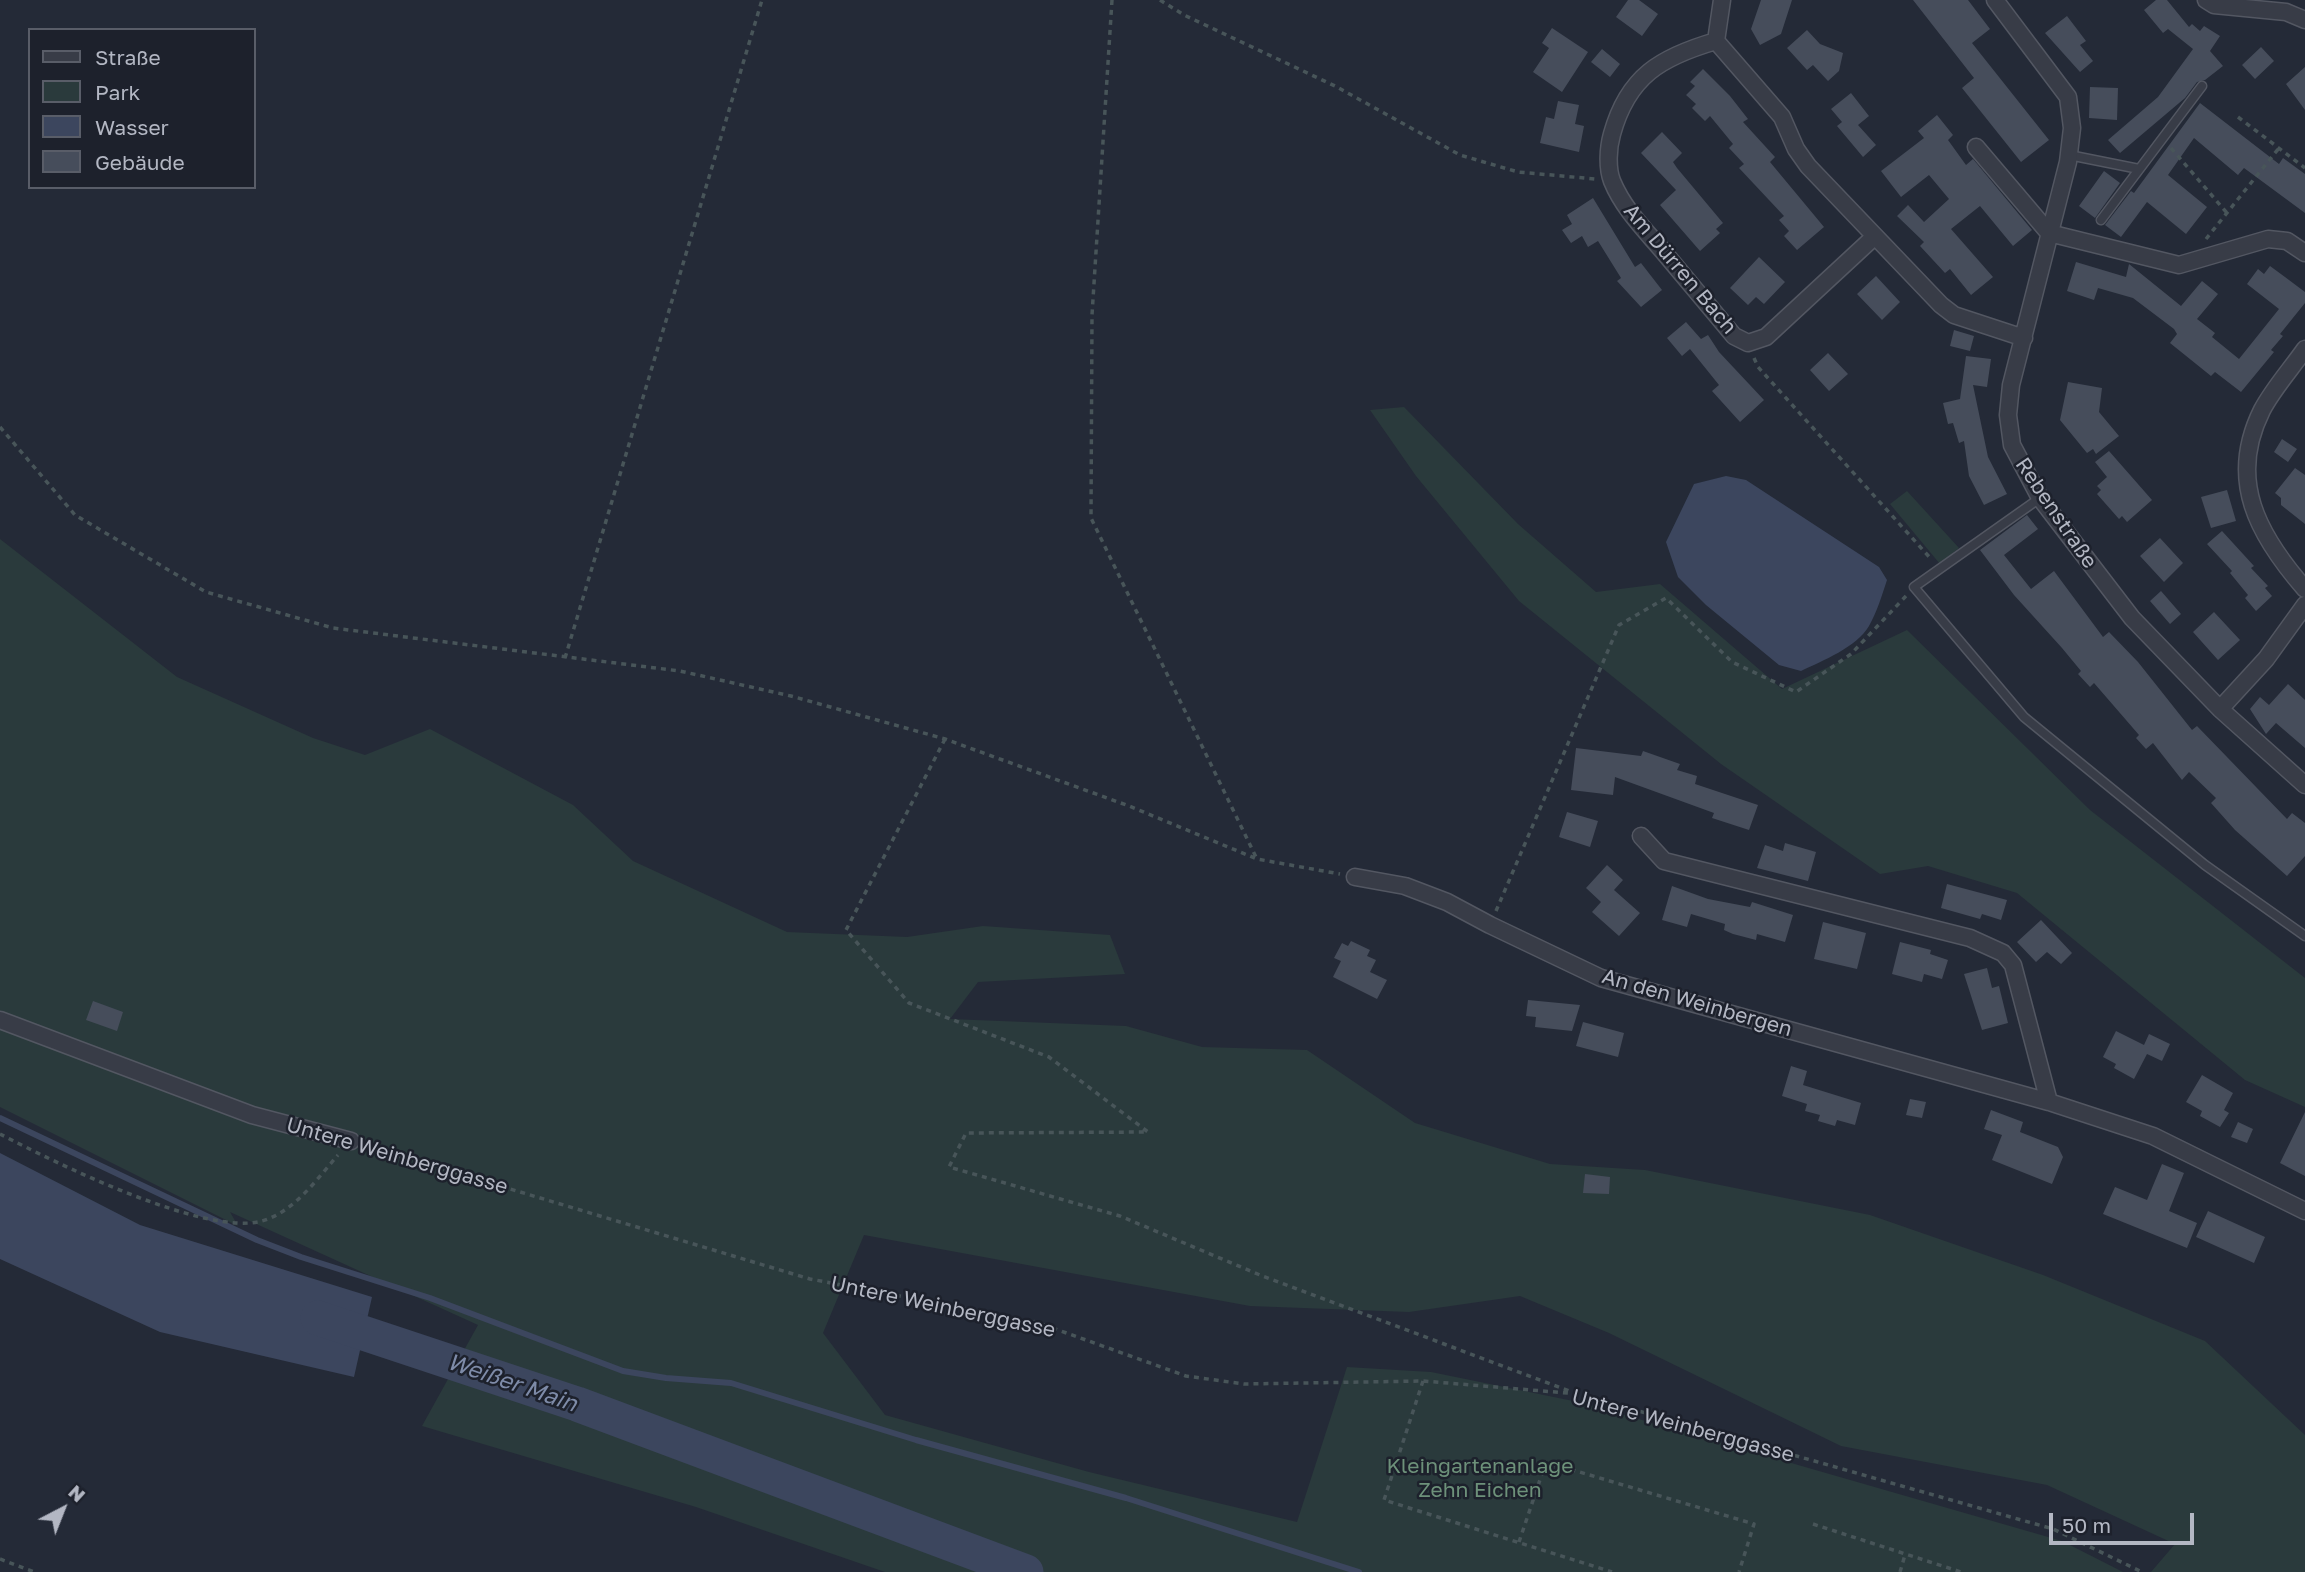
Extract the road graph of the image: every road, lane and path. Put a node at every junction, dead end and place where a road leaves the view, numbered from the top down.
1 (762, 0) edge
2 (1112, 0) edge
3 (1160, 0) edge
4 (1722, 0) edge
5 (1995, 0) edge
6 (2206, 0) edge
7 (2305, 20) edge
8 (1716, 41) junction
9 (2202, 86) dead end
10 (2238, 117) dead end
11 (2162, 138) junction
12 (1976, 148) dead end
13 (2279, 148) junction
14 (2069, 155) junction
15 (2305, 168) edge
16 (2139, 169) junction
17 (1611, 180) junction
18 (2227, 213) junction
19 (2101, 220) dead end
20 (2049, 233) junction
21 (1874, 237) junction
22 (2305, 253) edge
23 (2186, 263) junction
24 (2024, 338) junction
25 (1748, 344) junction
26 (2305, 349) edge
27 (0, 426) edge
28 (2040, 498) junction
29 (1940, 569) junction
30 (1914, 587) junction
31 (2305, 589) edge
32 (2305, 605) edge
33 (565, 658) junction
34 (2220, 709) junction
35 (945, 739) junction
36 (2305, 785) edge
37 (1641, 836) dead end
38 (1257, 859) junction
39 (1355, 877) joint
40 (1490, 925) junction
41 (2305, 936) edge
42 (0, 1020) edge
43 (2049, 1102) junction
44 (0, 1134) edge
45 (351, 1141) junction
46 (2305, 1211) edge
47 (1423, 1381) junction
48 (1579, 1394) junction
49 (1813, 1524) dead end
50 (1519, 1542) junction
51 (1905, 1555) junction
52 (0, 1559) edge
53 (34, 1572) edge
54 (1612, 1572) edge
55 (1739, 1572) edge
56 (1900, 1572) edge
57 (1961, 1572) edge
58 (2142, 1572) edge

1 - 33 path
2 - 38 path
3 - 17 path
4 - 8 street
5 - 14 street, Rebenstraße
6 - 7 street
8 - 17 street, Am Dürren Bach
8 - 21 street
9 - 11 lane
10 - 13 path
11 - 16 lane
11 - 18 path
12 - 20 street
13 - 15 path
13 - 18 path
14 - 16 lane
14 - 20 street, Rebenstraße
16 - 19 lane
17 - 25 street, Am Dürren Bach
18 - 23 path
20 - 23 street
20 - 24 street, Rebenstraße
21 - 24 street
21 - 25 street, Am Dürren Bach
22 - 23 street
24 - 28 street, Rebenstraße
25 - 29 path
26 - 31 street
27 - 33 path
28 - 29 lane
28 - 34 street, Rebenstraße
29 - 30 lane
30 - 40 path
30 - 41 lane
32 - 34 street
33 - 35 path
34 - 36 street, Rebenstraße
35 - 38 path
35 - 48 path
37 - 43 street
38 - 39 path
39 - 40 street, An den Weinbergen
40 - 43 street, An den Weinbergen
42 - 45 street, Untere Weinberggasse
43 - 46 street, An den Weinbergen
44 - 45 path
45 - 47 path, Untere Weinberggasse
47 - 48 path, Untere Weinberggasse
47 - 50 path
48 - 58 path, Untere Weinberggasse
49 - 51 path
50 - 54 path
50 - 55 path
51 - 56 path
51 - 57 path
52 - 53 path

